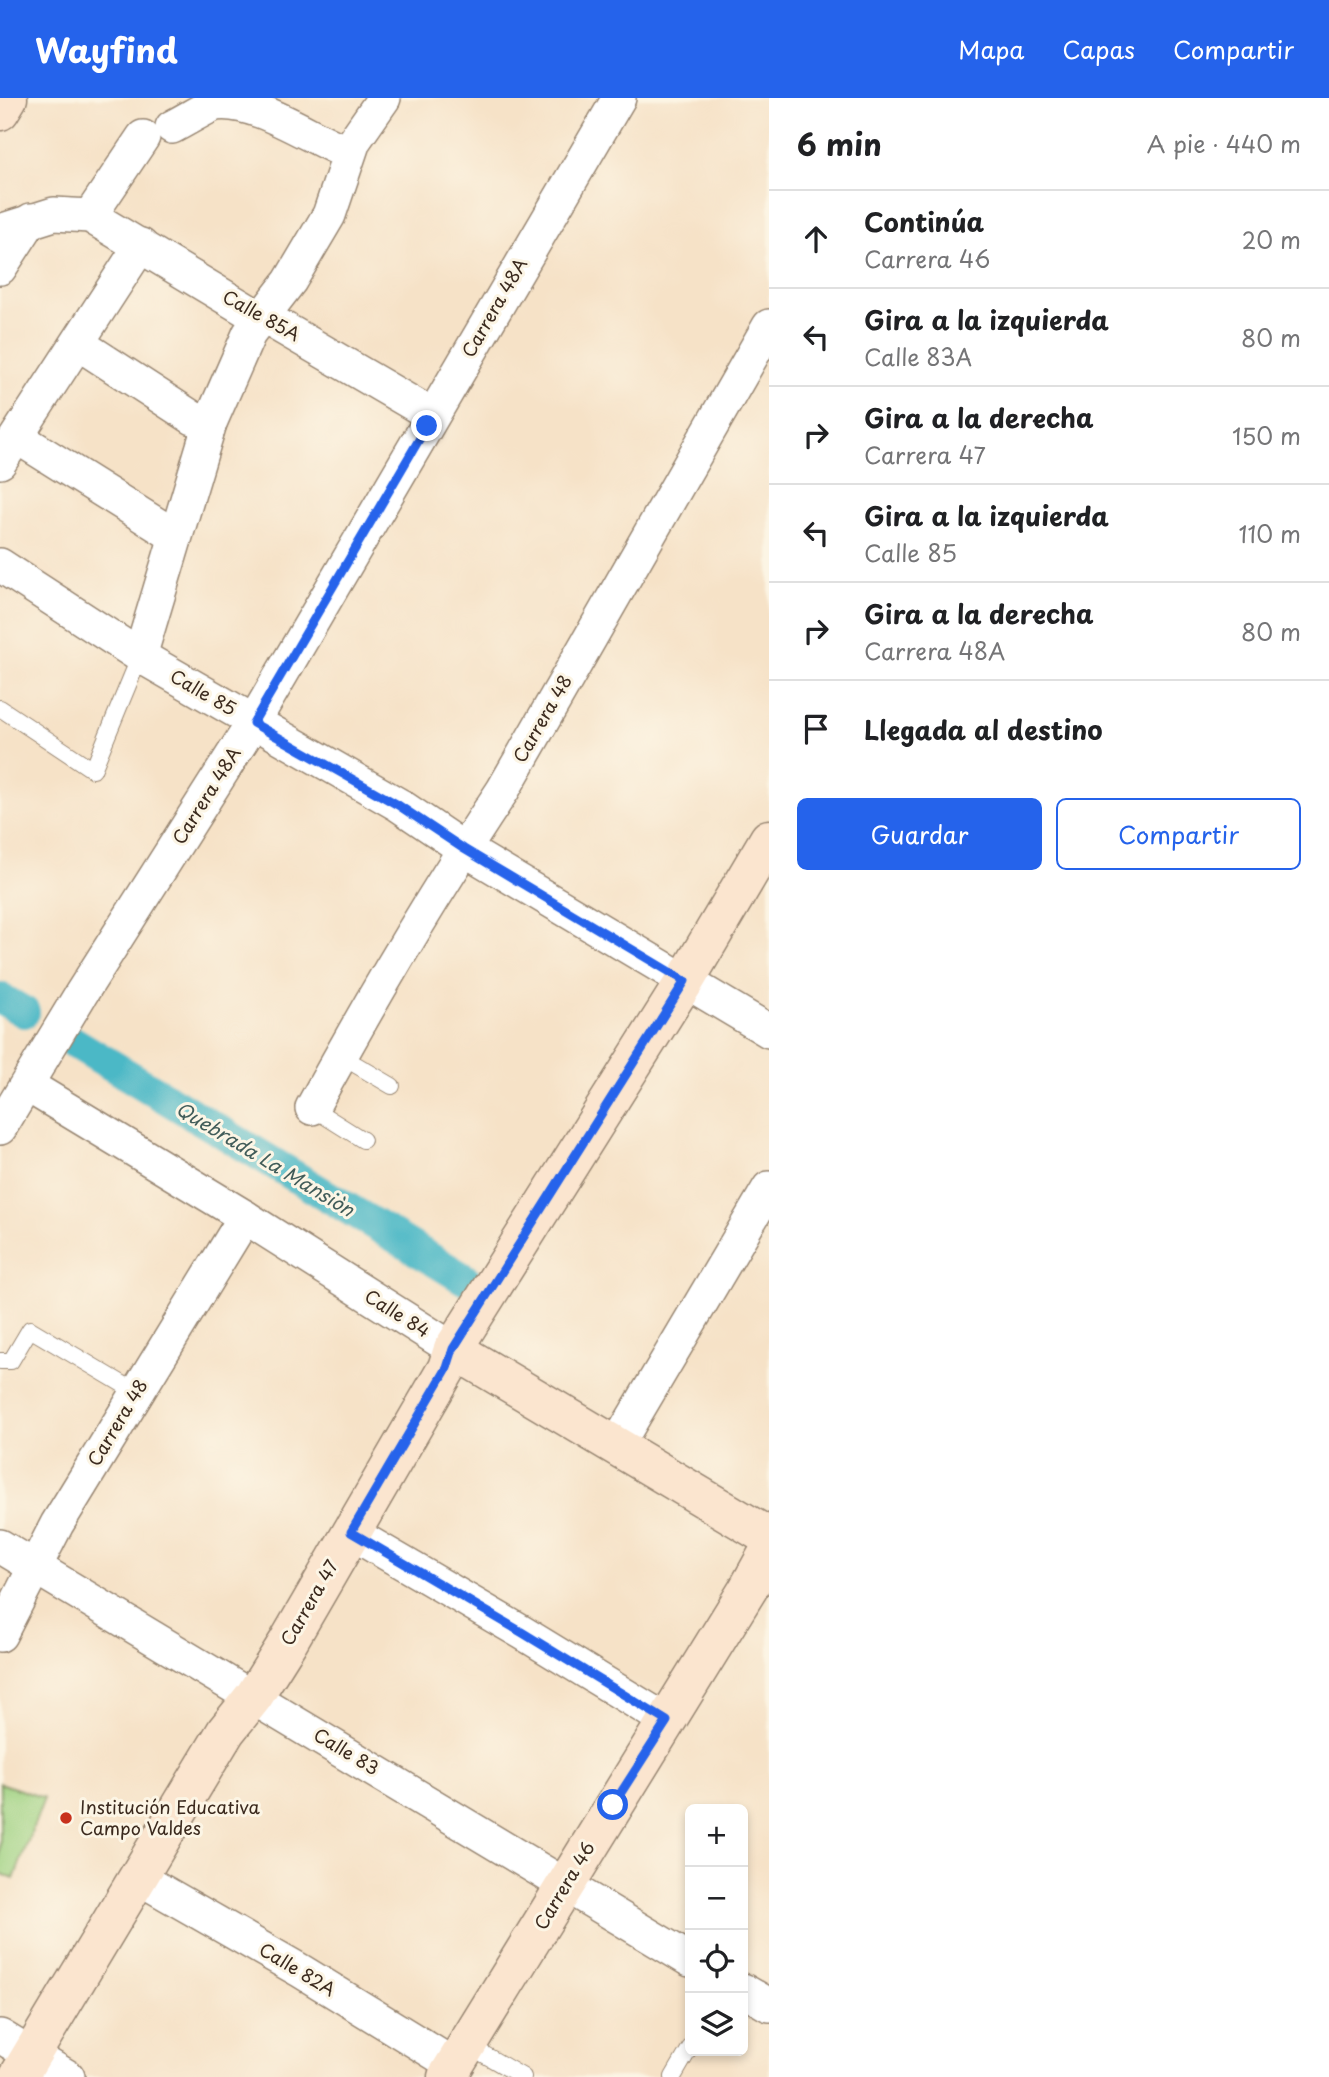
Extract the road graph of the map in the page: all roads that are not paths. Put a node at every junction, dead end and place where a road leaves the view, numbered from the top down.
1 (8, 98) edge
2 (384, 98) edge
3 (619, 98) edge
4 (0, 111) edge
5 (349, 153) junction
6 (90, 216) junction
7 (31, 220) junction
8 (0, 231) edge
9 (141, 246) junction
10 (0, 268) edge
11 (261, 317) junction
12 (769, 326) edge
13 (79, 344) junction
14 (432, 415) junction
15 (210, 423) junction
16 (9, 450) edge
17 (175, 536) junction
18 (0, 565) edge
19 (140, 656) junction
20 (0, 708) edge
21 (253, 723) junction
22 (769, 839) edge
23 (464, 849) junction
24 (685, 981) junction
25 (769, 1031) edge
26 (341, 1056) junction
27 (27, 1085) junction
28 (392, 1086) dead end
29 (312, 1108) joint
30 (0, 1128) edge
31 (363, 1140) dead end
32 (769, 1188) edge
33 (245, 1217) junction
34 (453, 1349) junction
35 (0, 1361) edge
36 (136, 1392) junction
37 (617, 1445) junction
38 (351, 1532) junction
39 (769, 1537) edge
40 (0, 1546) edge
41 (769, 1551) edge
42 (36, 1568) junction
43 (0, 1635) edge
44 (254, 1696) junction
45 (667, 1721) junction
46 (139, 1878) junction
47 (565, 1886) junction
48 (685, 1957) edge
49 (748, 1993) edge
50 (769, 2005) edge
51 (17, 2056) edge
52 (685, 2056) edge
53 (456, 2062) edge
54 (68, 2077) edge
55 (523, 2077) edge
56 (673, 2077) edge

1 - 4 street
2 - 5 street
3 - 14 street, Carrera 48A
5 - 6 street
5 - 11 street
6 - 7 street
6 - 9 street, Calle 85A
7 - 8 street
7 - 10 street
9 - 11 street, Calle 85A
9 - 13 street
11 - 14 street, Calle 85A
11 - 15 street
12 - 23 street, Carrera 48
13 - 15 street
13 - 16 street
14 - 21 street, Carrera 48A
15 - 17 street
16 - 17 street
17 - 19 street
18 - 19 street, Calle 85
19 - 20 lane
19 - 21 street, Calle 85
21 - 23 street, Calle 85
21 - 27 street, Carrera 48A
22 - 24 street, Carrera 47
23 - 24 street, Calle 85
23 - 26 street, Carrera 48
24 - 25 street, Calle 85
24 - 34 street, Carrera 47
26 - 28 lane
26 - 29 street, Carrera 48
27 - 30 street, Carrera 48A
27 - 33 street, Calle 84
29 - 31 lane
32 - 37 street
33 - 34 street, Calle 84
33 - 36 street, Carrera 48
34 - 37 street, Calle 84
34 - 38 street, Carrera 47
35 - 36 lane
36 - 42 street, Carrera 48
37 - 39 street, Calle 84
38 - 44 street, Carrera 47
38 - 45 street
40 - 42 street, Calle 83
41 - 45 street, Carrera 46
42 - 43 street, Carrera 48
42 - 44 street, Calle 83
44 - 46 street, Carrera 47
44 - 47 street, Calle 83
45 - 47 street, Carrera 46
46 - 51 street, Carrera 47
46 - 53 street, Calle 82A
47 - 48 street, Calle 83
47 - 53 street, Carrera 46
49 - 50 street
51 - 54 street
52 - 56 lane
53 - 55 lane

